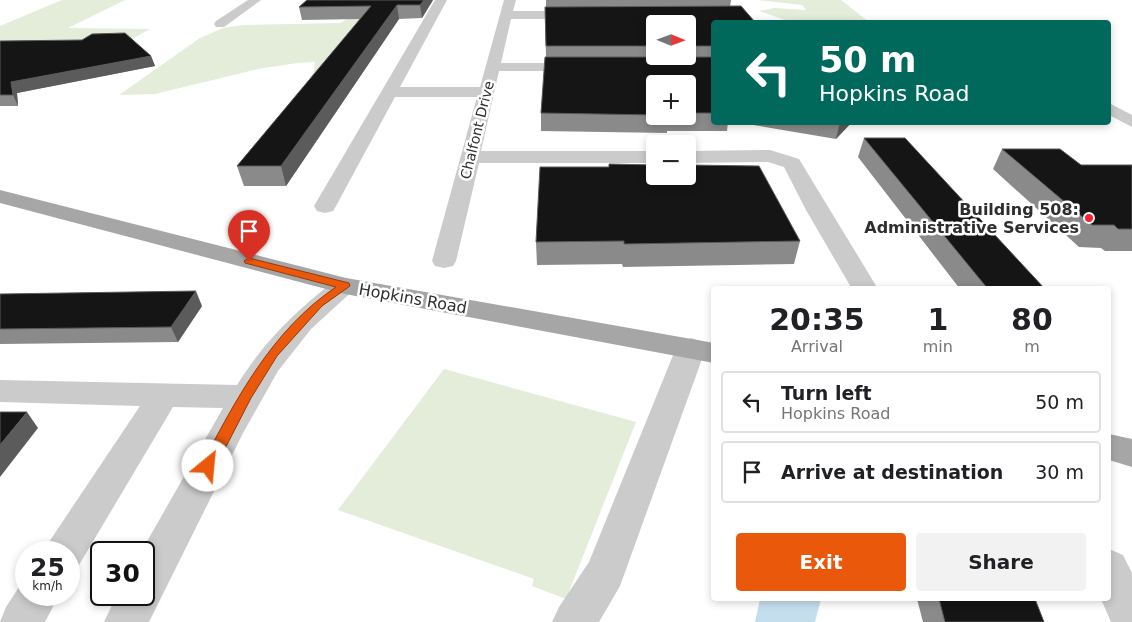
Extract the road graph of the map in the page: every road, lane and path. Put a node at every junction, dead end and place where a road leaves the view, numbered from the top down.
1 (255, 0) edge
2 (441, 0) edge
3 (508, 8) edge
4 (592, 15) edge
5 (220, 24) dead end
6 (492, 67) junction
7 (598, 67) edge
8 (390, 92) junction
9 (486, 92) junction
10 (1111, 109) edge
11 (1132, 122) edge
12 (646, 156) edge
13 (696, 156) edge
14 (470, 157) junction
15 (0, 196) edge
16 (325, 206) dead end
17 (444, 261) dead end
18 (345, 286) junction
19 (863, 286) edge
20 (702, 350) edge
21 (0, 391) edge
22 (164, 395) junction
23 (245, 397) junction
24 (1111, 447) edge
25 (1132, 452) edge
26 (72, 541) edge
27 (155, 567) edge
28 (1111, 573) edge
29 (31, 606) edge
30 (134, 606) edge
31 (1132, 620) edge
32 (21, 622) edge
33 (126, 622) edge
34 (574, 622) edge

1 - 5 street
2 - 8 street
3 - 4 street
3 - 6 street, Chalfont Drive
6 - 7 street
6 - 9 street, Chalfont Drive
8 - 9 street
8 - 16 street
9 - 14 street, Chalfont Drive
10 - 11 street
12 - 14 street
13 - 19 street
14 - 17 street, Chalfont Drive
15 - 18 main road, Hopkins Road
18 - 20 main road, Hopkins Road
18 - 23 street
20 - 34 street
21 - 22 street
22 - 23 street
22 - 26 street
23 - 27 street
24 - 25 main road
28 - 31 street
29 - 32 street
30 - 33 street

